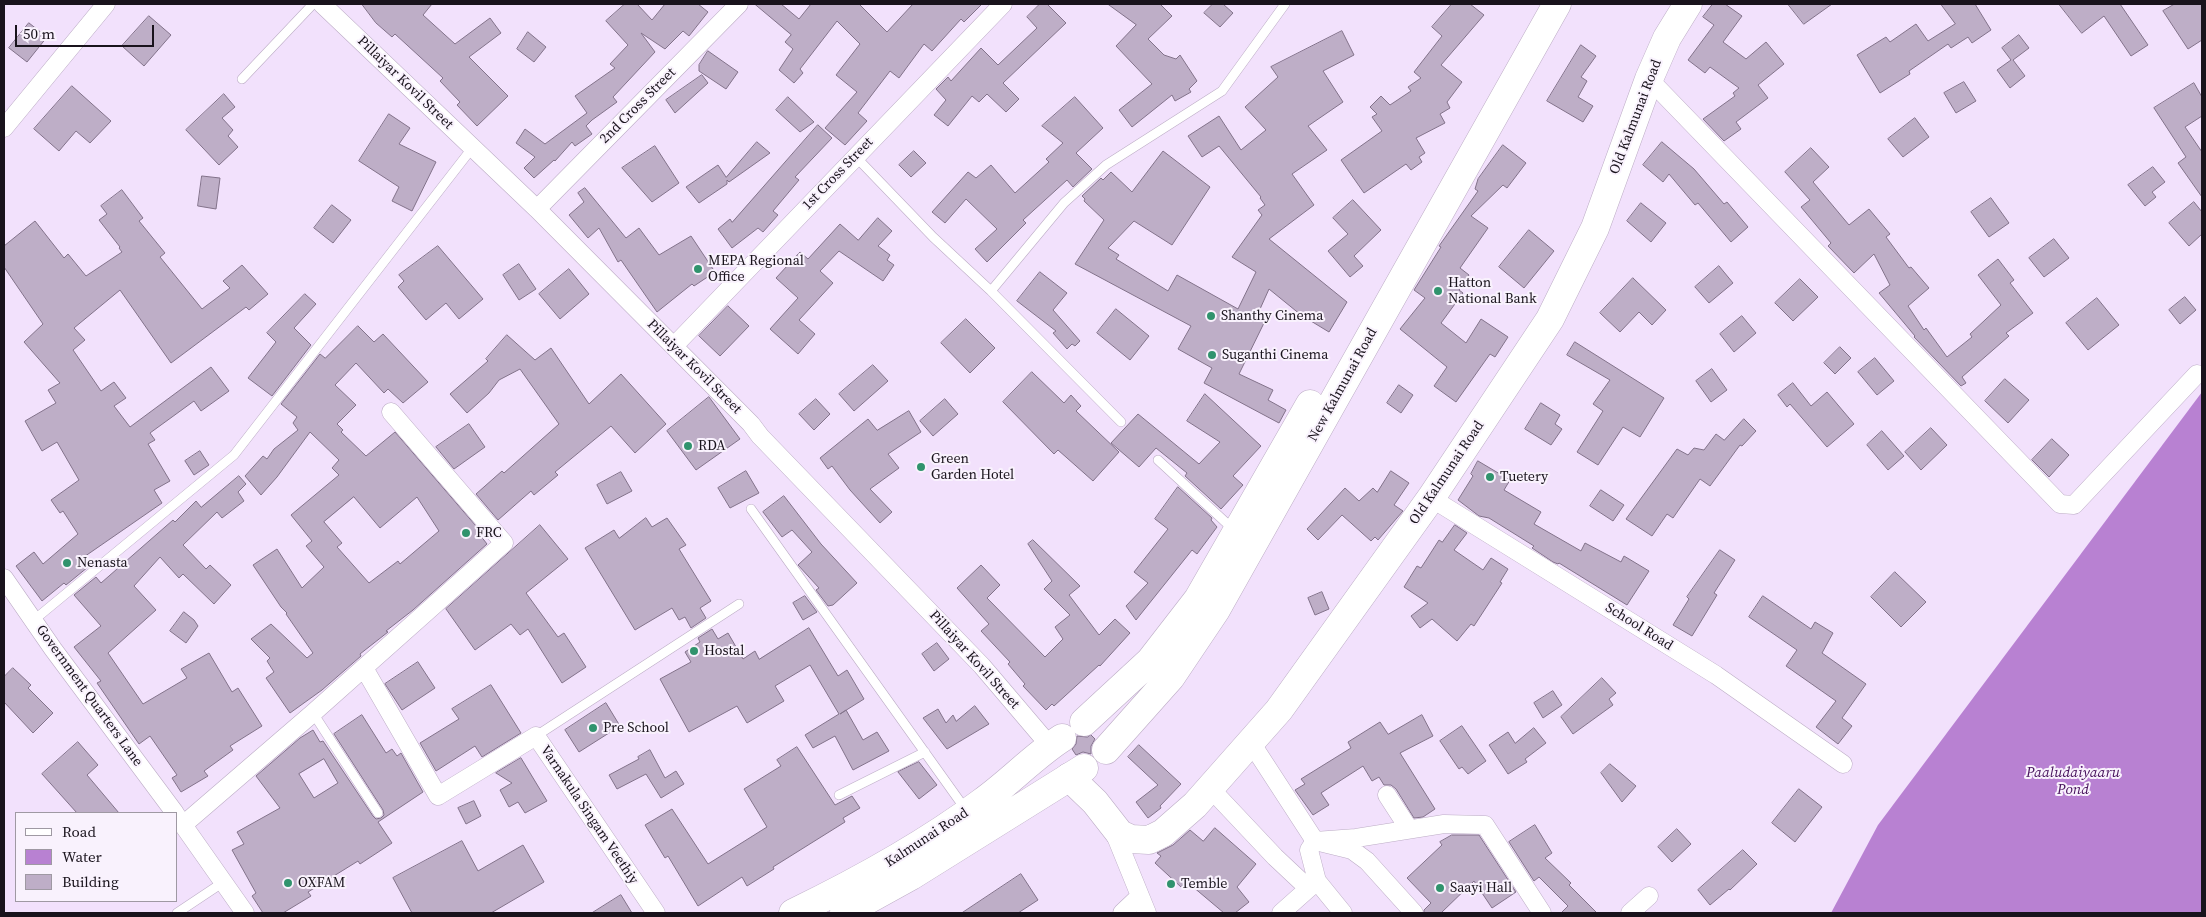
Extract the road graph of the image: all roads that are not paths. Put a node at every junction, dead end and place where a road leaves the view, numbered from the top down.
1 (106, 4) edge
2 (313, 4) edge
3 (322, 4) edge
4 (739, 4) edge
5 (1003, 4) edge
6 (1285, 4) edge
7 (1536, 4) edge
8 (1557, 4) edge
9 (1688, 4) edge
10 (242, 79) dead end
11 (1649, 79) junction
12 (4, 128) edge
13 (473, 147) junction
14 (855, 156) junction
15 (537, 209) junction
16 (991, 291) junction
17 (674, 346) junction
18 (2198, 374) dead end
19 (391, 412) dead end
20 (1121, 422) dead end
21 (1158, 460) dead end
22 (1431, 498) junction
23 (751, 509) dead end
24 (1236, 532) junction
25 (4, 578) edge
26 (740, 604) dead end
27 (34, 620) junction
28 (364, 668) junction
29 (313, 714) junction
30 (1084, 722) junction
31 (536, 736) junction
32 (1250, 741) junction
33 (1056, 742) junction
34 (925, 752) junction
35 (1843, 764) dead end
36 (1088, 765) junction
37 (1210, 788) junction
38 (839, 795) dead end
39 (1387, 795) dead end
40 (174, 812) edge
41 (968, 812) junction
42 (378, 813) dead end
43 (178, 818) edge
44 (1109, 820) junction
45 (1409, 830) junction
46 (1315, 842) junction
47 (222, 883) junction
48 (1313, 885) junction
49 (1140, 896) junction
50 (1650, 896) dead end
51 (177, 913) edge
52 (245, 913) edge
53 (656, 913) edge
54 (792, 913) edge
55 (844, 913) edge
56 (1122, 913) edge
57 (1147, 913) edge
58 (1281, 913) edge
59 (1343, 913) edge
60 (1414, 913) edge
61 (1542, 913) edge
62 (1630, 913) edge

1 - 12 street
2 - 10 lane
3 - 13 street, Pillaiyar Kovil Street
4 - 15 street, 2nd Cross Street
5 - 14 street, 1st Cross Street
6 - 16 lane
7 - 24 main road, New Kalmunai Road
8 - 36 main road, New Kalmunai Road
9 - 11 main road, Old Kalmunai Road
11 - 18 street
11 - 22 main road, Old Kalmunai Road
13 - 15 street, Pillaiyar Kovil Street
13 - 27 lane
14 - 16 lane
14 - 17 street, 1st Cross Street
15 - 17 street, Pillaiyar Kovil Street
16 - 20 lane
17 - 33 street, Pillaiyar Kovil Street
19 - 28 street
21 - 24 lane
22 - 32 main road, Old Kalmunai Road
22 - 35 street, School Road
23 - 34 lane
24 - 30 main road, New Kalmunai Road
25 - 27 street, Government Quarters Lane
26 - 31 lane
27 - 40 street, Government Quarters Lane
28 - 29 street
28 - 31 street, Varnakula Singam Veethiy
29 - 42 lane
29 - 43 street
30 - 33 main road
30 - 36 main road
31 - 53 street, Varnakula Singam Veethiy
32 - 37 main road, Old Kalmunai Road
32 - 46 street
33 - 36 main road
33 - 41 main road, Kalmunai Road
34 - 38 lane
34 - 41 lane
36 - 44 main road, Old Kalmunai Road
36 - 55 main road, Kalmunai Road
37 - 44 main road, Old Kalmunai Road
37 - 48 street
39 - 45 street
41 - 54 main road, Kalmunai Road
43 - 47 street, Government Quarters Lane
44 - 49 street
45 - 46 street
45 - 61 street
46 - 48 street
46 - 60 street
47 - 51 lane
47 - 52 street, Government Quarters Lane
48 - 58 street
48 - 59 street
49 - 56 street
49 - 57 street
50 - 62 street

